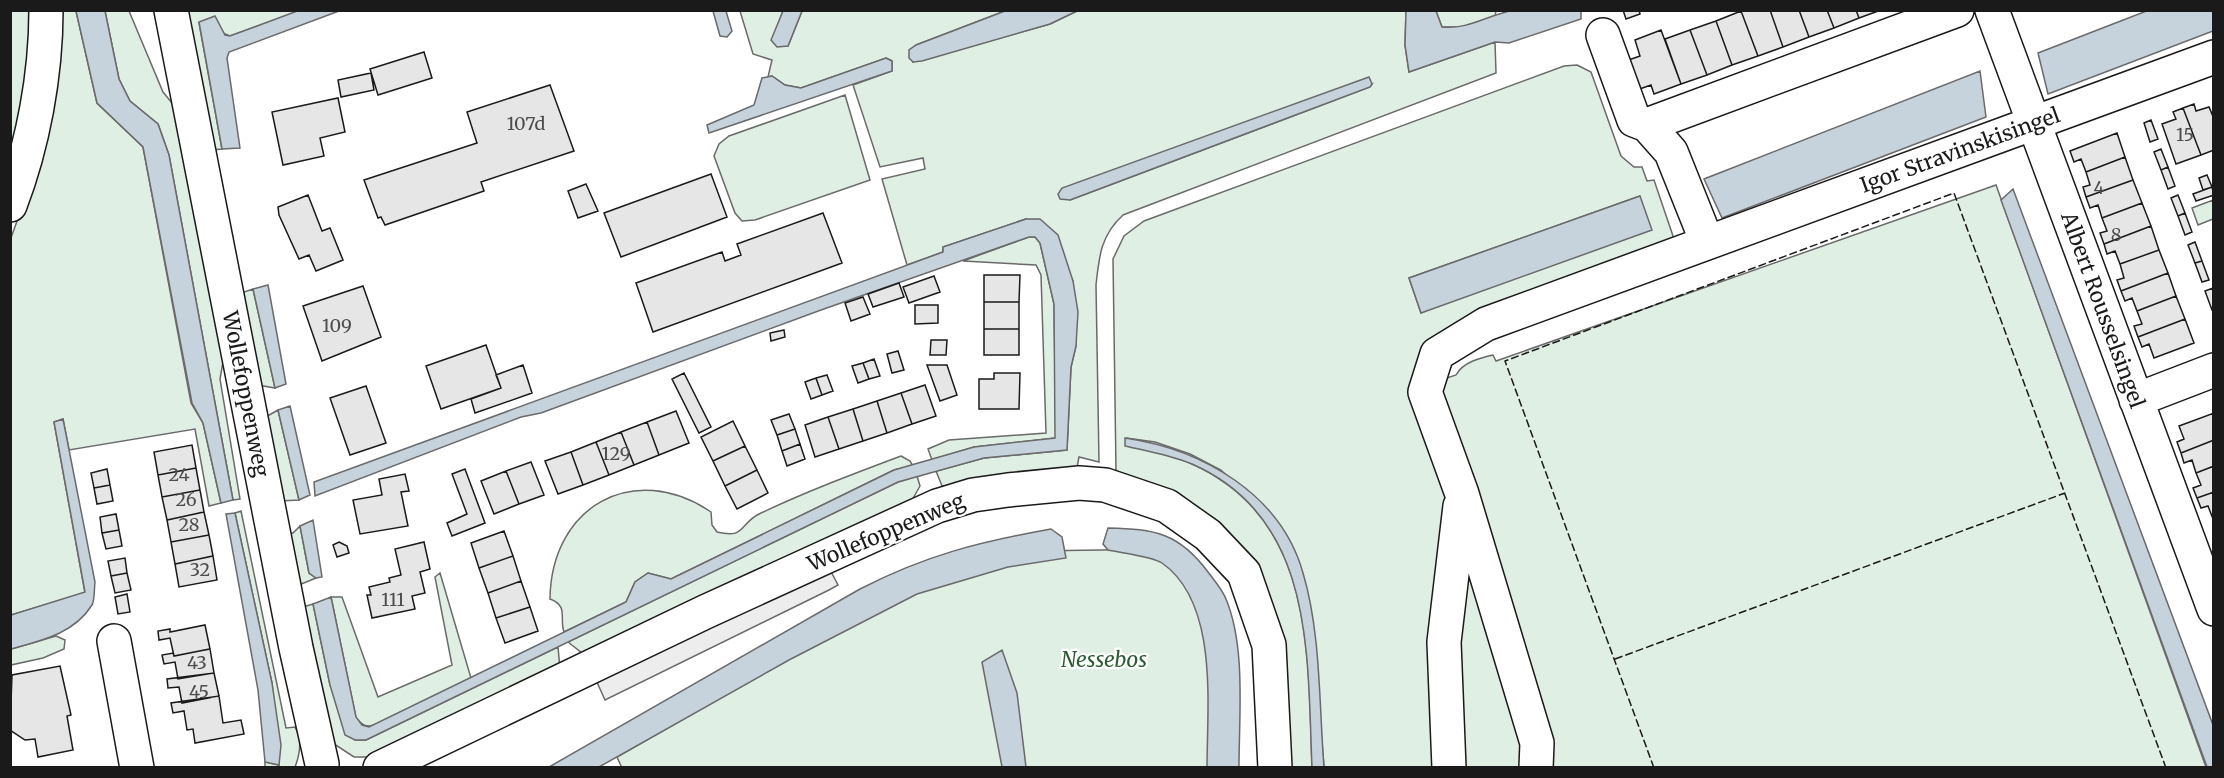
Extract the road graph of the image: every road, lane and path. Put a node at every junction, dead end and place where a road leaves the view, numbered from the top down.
1 (46, 10) edge
2 (171, 10) edge
3 (1958, 10) edge
4 (1992, 10) edge
5 (1604, 35) dead end
6 (2214, 57) edge
7 (2033, 124) junction
8 (1647, 125) junction
9 (10, 205) edge
10 (1707, 242) junction
11 (2213, 370) edge
12 (2136, 400) junction
13 (1462, 494) junction
14 (2214, 609) edge
15 (114, 641) dead end
16 (325, 766) edge
17 (137, 768) edge
18 (380, 768) edge
19 (1275, 768) edge
20 (1449, 768) edge
21 (1536, 768) edge

1 - 9 street
2 - 16 street, Wollefoppenweg
3 - 8 street
4 - 7 street, Albert Rousselsingel
5 - 8 street
6 - 7 street, Igor Stravinskisingel
7 - 10 street, Igor Stravinskisingel
7 - 12 street, Albert Rousselsingel
8 - 10 street
10 - 13 street, Igor Stravinskisingel
11 - 12 street
12 - 14 street, Albert Rousselsingel
13 - 20 street
13 - 21 street, Igor Stravinskisingel
15 - 17 street
18 - 19 street, Wollefoppenweg

